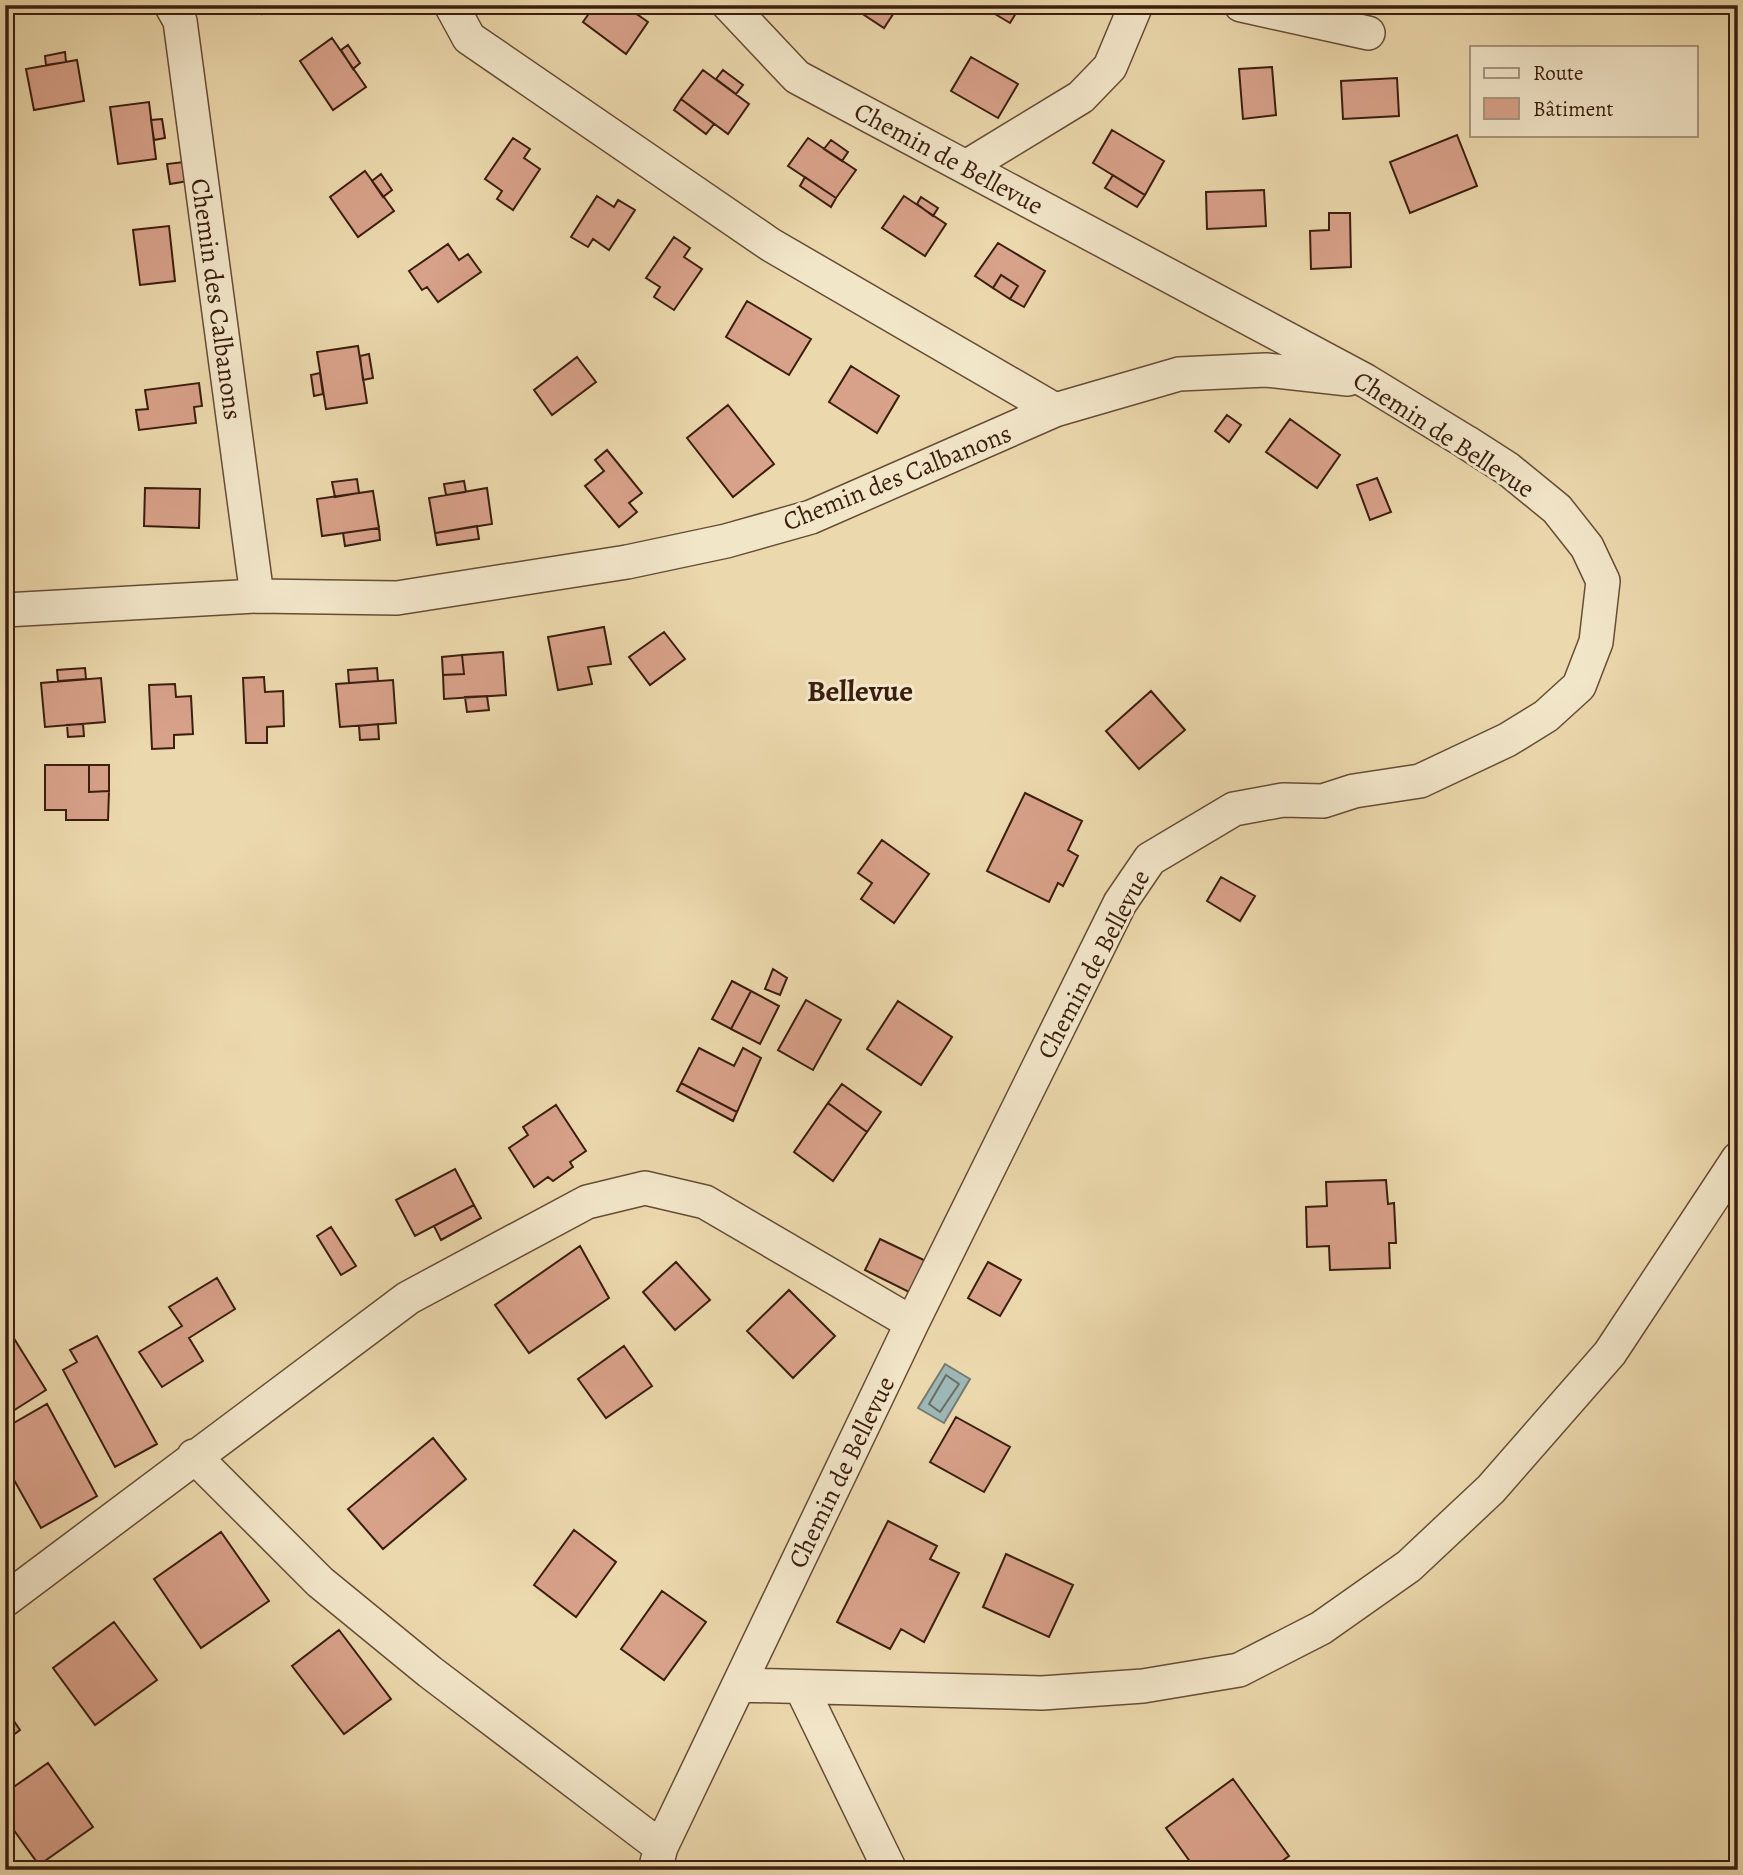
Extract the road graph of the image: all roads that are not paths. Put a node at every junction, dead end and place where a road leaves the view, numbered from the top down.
1 (171, 5) edge
2 (452, 5) edge
3 (729, 5) edge
4 (1136, 5) edge
5 (1241, 5) edge
6 (1368, 33) dead end
7 (966, 167) junction
8 (1366, 381) junction
9 (1055, 410) junction
10 (257, 596) junction
11 (5, 610) edge
12 (1738, 1158) edge
13 (912, 1323) junction
14 (194, 1456) junction
15 (5, 1600) edge
16 (739, 1685) junction
17 (801, 1687) junction
18 (658, 1858) edge
19 (890, 1870) edge

1 - 10 street, Chemin des Calbanons
2 - 9 street
3 - 7 street, Chemin de Bellevue
4 - 7 street
5 - 6 street
7 - 8 street, Chemin de Bellevue
8 - 9 street, Chemin des Calbanons
8 - 13 street, Chemin de Bellevue
9 - 10 street, Chemin des Calbanons
10 - 11 street, Chemin des Calbanons
12 - 17 street
13 - 14 street
13 - 16 street, Chemin de Bellevue
14 - 15 street
14 - 18 street
16 - 17 street
16 - 18 street, Chemin de Bellevue
17 - 19 street

